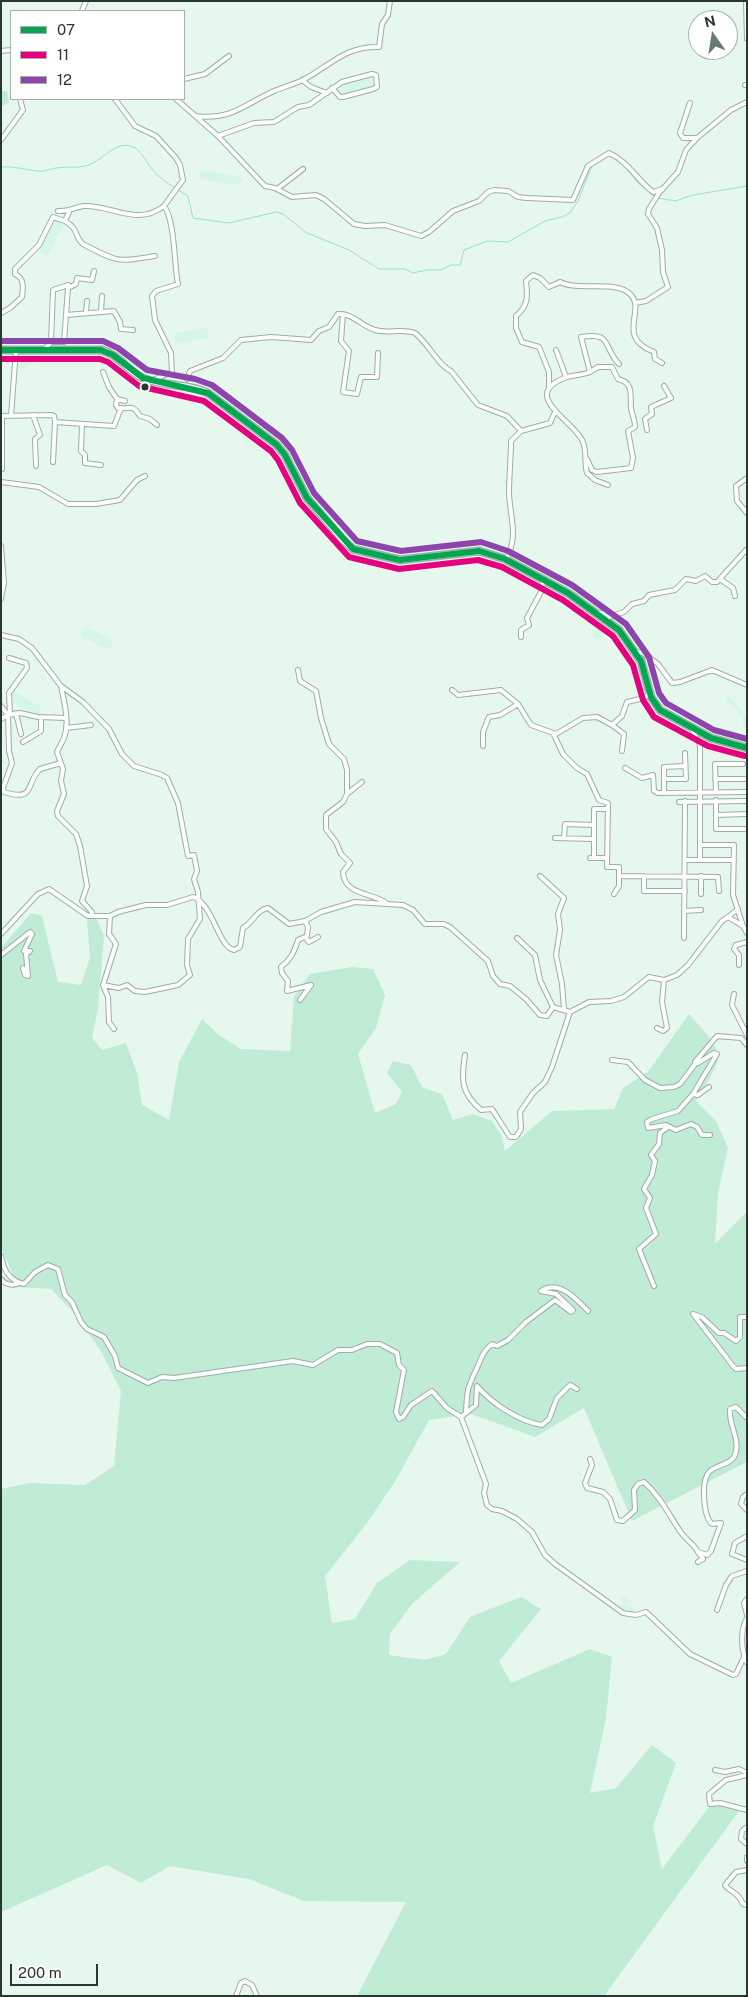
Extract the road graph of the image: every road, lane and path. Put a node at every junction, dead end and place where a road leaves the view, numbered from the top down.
1 (390, 1) edge
2 (746, 1) edge
3 (747, 39) edge
4 (230, 56) dead end
5 (185, 79) edge
6 (302, 80) junction
7 (332, 88) junction
8 (327, 93) junction
9 (20, 100) edge
10 (116, 100) edge
11 (177, 100) edge
12 (747, 102) edge
13 (690, 103) dead end
14 (196, 116) junction
15 (218, 136) junction
16 (697, 138) junction
17 (1, 140) edge
18 (303, 169) dead end
19 (277, 189) junction
20 (662, 189) junction
21 (164, 206) junction
22 (58, 211) dead end
23 (69, 212) junction
24 (65, 221) junction
25 (155, 256) dead end
26 (94, 271) dead end
27 (68, 288) junction
28 (102, 296) dead end
29 (87, 301) dead end
30 (635, 303) junction
31 (101, 310) junction
32 (86, 312) junction
33 (1, 313) edge
34 (66, 314) junction
35 (343, 314) junction
36 (133, 330) dead end
37 (51, 342) junction
38 (1, 350) edge
39 (16, 350) junction
40 (43, 350) junction
41 (556, 350) dead end
42 (378, 353) dead end
43 (662, 363) dead end
44 (619, 364) dead end
45 (104, 372) dead end
46 (590, 372) junction
47 (566, 378) junction
48 (187, 379) dead end
49 (151, 380) junction
50 (664, 386) dead end
51 (549, 387) junction
52 (117, 399) junction
53 (125, 401) dead end
54 (121, 408) junction
55 (555, 412) junction
56 (33, 415) junction
57 (2, 416) edge
58 (11, 416) junction
59 (55, 422) junction
60 (82, 424) junction
61 (157, 424) dead end
62 (647, 430) dead end
63 (521, 431) junction
64 (1, 456) edge
65 (586, 457) junction
66 (53, 462) dead end
67 (101, 465) dead end
68 (36, 466) dead end
69 (2, 468) edge
70 (145, 476) dead end
71 (747, 478) edge
72 (1, 482) edge
73 (608, 485) dead end
74 (747, 513) edge
75 (1, 546) edge
76 (747, 549) edge
77 (505, 559) junction
78 (543, 579) junction
79 (720, 580) junction
80 (735, 596) dead end
81 (1, 599) edge
82 (596, 613) junction
83 (1, 635) edge
84 (521, 637) dead end
85 (636, 652) junction
86 (9, 658) dead end
87 (298, 670) dead end
88 (61, 686) junction
89 (747, 686) edge
90 (452, 690) dead end
91 (650, 693) junction
92 (518, 704) junction
93 (1, 706) edge
94 (16, 713) junction
95 (9, 714) junction
96 (41, 717) junction
97 (66, 718) junction
98 (1, 719) edge
99 (91, 725) dead end
100 (612, 725) junction
101 (66, 728) junction
102 (692, 729) junction
103 (553, 733) junction
104 (21, 734) dead end
105 (23, 742) dead end
106 (483, 746) dead end
107 (747, 748) edge
108 (622, 751) dead end
109 (685, 753) dead end
110 (61, 763) junction
111 (743, 764) dead end
112 (685, 766) junction
113 (625, 768) dead end
114 (665, 779) junction
115 (715, 779) junction
116 (747, 779) edge
117 (362, 782) dead end
118 (716, 792) junction
119 (747, 792) edge
120 (664, 793) junction
121 (700, 793) junction
122 (347, 794) junction
123 (716, 800) junction
124 (685, 801) junction
125 (700, 801) junction
126 (747, 801) edge
127 (679, 802) dead end
128 (608, 809) junction
129 (747, 814) edge
130 (716, 815) junction
131 (593, 825) junction
132 (747, 829) edge
133 (556, 838) dead end
134 (564, 838) junction
135 (593, 839) junction
136 (700, 845) junction
137 (607, 858) junction
138 (685, 860) junction
139 (700, 860) junction
140 (734, 860) junction
141 (540, 876) dead end
142 (619, 876) junction
143 (644, 876) junction
144 (685, 876) junction
145 (701, 876) junction
146 (685, 891) junction
147 (719, 891) dead end
148 (614, 894) dead end
149 (701, 894) dead end
150 (198, 898) junction
151 (388, 904) junction
152 (738, 909) junction
153 (684, 910) junction
154 (701, 910) dead end
155 (91, 916) junction
156 (110, 916) junction
157 (728, 917) junction
158 (305, 921) junction
159 (743, 926) junction
160 (747, 933) edge
161 (1, 934) edge
162 (318, 937) dead end
163 (306, 938) junction
164 (517, 938) dead end
165 (684, 938) dead end
166 (747, 942) edge
167 (1, 955) edge
168 (738, 965) dead end
169 (23, 968) dead end
170 (664, 980) junction
171 (104, 985) junction
172 (734, 994) dead end
173 (300, 1000) dead end
174 (553, 1007) junction
175 (564, 1009) junction
176 (570, 1012) junction
177 (657, 1028) dead end
178 (114, 1029) dead end
179 (747, 1035) edge
180 (747, 1045) edge
181 (465, 1055) dead end
182 (612, 1060) dead end
183 (696, 1063) junction
184 (709, 1086) dead end
185 (693, 1094) junction
186 (668, 1127) junction
187 (710, 1135) dead end
188 (1, 1256) edge
189 (1, 1279) edge
190 (20, 1283) junction
191 (654, 1286) dead end
192 (588, 1311) dead end
193 (747, 1317) edge
194 (747, 1368) edge
195 (577, 1389) dead end
196 (466, 1412) junction
197 (460, 1417) junction
198 (747, 1418) edge
199 (590, 1458) dead end
200 (747, 1494) edge
201 (747, 1510) edge
202 (747, 1536) edge
203 (698, 1552) junction
204 (747, 1560) edge
205 (698, 1562) dead end
206 (747, 1571) edge
207 (747, 1599) edge
208 (718, 1610) dead end
209 (747, 1616) edge
210 (744, 1657) junction
211 (747, 1663) edge
212 (715, 1770) dead end
213 (747, 1774) edge
214 (747, 1810) edge
215 (747, 1827) edge
216 (747, 1844) edge
217 (747, 1870) edge
218 (747, 1905) edge
219 (236, 1996) edge
220 (257, 1996) edge

1 - 6 street
2 - 3 street
4 - 5 street
6 - 8 street
6 - 14 street
7 - 7 street
7 - 8 street
8 - 15 street
9 - 17 street
10 - 21 street
11 - 14 street
12 - 16 street
13 - 16 street
14 - 15 street
15 - 19 street
16 - 20 street
18 - 19 street
19 - 20 street
20 - 30 street
21 - 23 street
21 - 49 street
22 - 23 street
23 - 24 street
24 - 25 street
24 - 33 street
26 - 27 street
27 - 34 street
27 - 37 street
28 - 31 street
29 - 32 street
30 - 43 street
30 - 51 street
31 - 32 street
31 - 36 street
32 - 34 street
34 - 37 street
35 - 42 street
35 - 48 street
35 - 63 street
37 - 40 street
38 - 39 highway
39 - 40 highway
39 - 58 street
40 - 49 highway
41 - 47 street
44 - 46 street
45 - 52 street
46 - 47 street
46 - 65 street
47 - 51 street
49 - 77 highway
50 - 62 street
51 - 55 street
52 - 53 street
52 - 54 street
54 - 60 street
54 - 61 street
55 - 63 street
55 - 65 street
56 - 58 street
56 - 59 street
56 - 68 street
57 - 58 street
57 - 64 street
59 - 60 street
59 - 66 street
60 - 67 street
63 - 77 street
64 - 69 street
65 - 73 street
70 - 72 street
71 - 74 street
75 - 81 street
76 - 79 street
77 - 78 highway
78 - 82 highway
78 - 84 street
79 - 80 street
79 - 82 street
82 - 85 highway
83 - 88 street
85 - 89 street
85 - 91 highway
86 - 95 street
87 - 122 street
88 - 97 street
88 - 150 street
90 - 92 street
91 - 100 street
91 - 102 highway
92 - 103 street
92 - 106 street
93 - 95 street
94 - 95 street
94 - 96 street
94 - 104 street
95 - 98 street
95 - 110 street
96 - 97 street
96 - 105 street
97 - 101 street
99 - 101 street
100 - 103 street
100 - 108 street
101 - 110 street
102 - 107 highway
102 - 121 street
103 - 128 street
109 - 112 street
110 - 155 street
111 - 115 street
112 - 114 street
112 - 114 street
113 - 120 street
114 - 120 street
115 - 116 street
115 - 118 street
117 - 122 street
118 - 119 street
118 - 121 street
120 - 121 street
121 - 125 street
122 - 151 street
123 - 125 street
123 - 126 street
123 - 130 street
124 - 125 street
124 - 127 street
124 - 138 street
125 - 136 street
128 - 131 street
128 - 137 street
129 - 130 street
130 - 132 street
131 - 134 street
131 - 135 street
133 - 134 street
134 - 135 street
135 - 137 street
136 - 139 street
136 - 140 street
137 - 142 street
138 - 139 street
138 - 144 street
139 - 140 street
140 - 152 street
141 - 175 street
142 - 143 street
142 - 148 street
143 - 144 street
143 - 146 street
144 - 145 street
144 - 146 street
145 - 147 street
145 - 149 street
146 - 153 street
150 - 156 street
150 - 158 street
150 - 171 street
151 - 158 street
151 - 174 street
152 - 157 street
152 - 159 street
153 - 154 street
153 - 165 street
155 - 156 street
155 - 161 street
156 - 171 street
157 - 159 street
157 - 170 street
158 - 163 street
159 - 160 street
162 - 163 street
163 - 173 street
164 - 174 street
166 - 168 street
167 - 169 street
170 - 176 street
170 - 177 street
171 - 178 street
172 - 179 street
174 - 175 street
175 - 176 street
176 - 181 street
180 - 183 street
182 - 183 street
183 - 185 street
184 - 185 street
185 - 186 street
186 - 187 street
186 - 191 street
188 - 190 street
189 - 190 street
190 - 197 street
192 - 196 street
193 - 194 street
195 - 196 street
196 - 197 street
197 - 210 street
198 - 203 street
199 - 203 street
200 - 201 street
202 - 204 street
203 - 205 street
206 - 208 street
207 - 209 street
209 - 210 street
210 - 211 street
212 - 213 street
213 - 214 street
215 - 216 street
217 - 218 street
219 - 220 street

